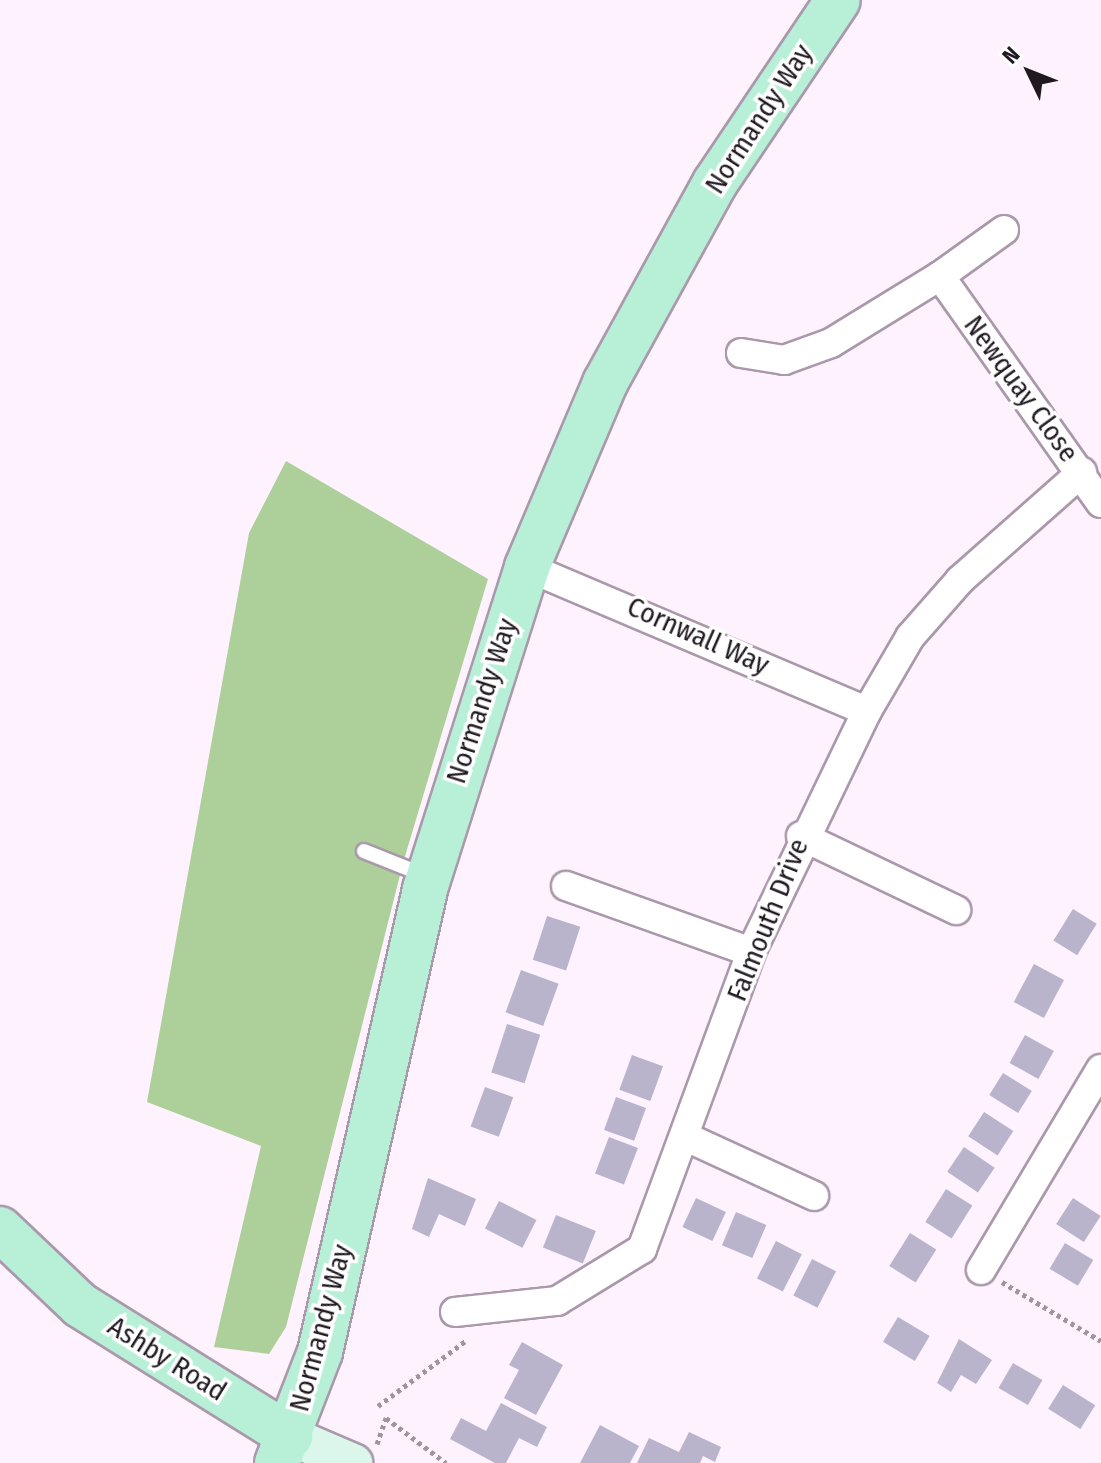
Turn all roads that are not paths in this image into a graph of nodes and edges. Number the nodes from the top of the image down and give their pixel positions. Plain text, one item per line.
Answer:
1 (838, 0) edge
2 (1004, 230) dead end
3 (940, 276) junction
4 (741, 353) dead end
5 (1082, 472) junction
6 (1101, 503) edge
7 (527, 567) junction
8 (867, 711) junction
9 (801, 836) junction
10 (364, 851) dead end
11 (428, 877) junction
12 (566, 886) dead end
13 (956, 910) dead end
14 (751, 952) junction
15 (1101, 1069) edge
16 (686, 1137) junction
17 (814, 1196) dead end
18 (0, 1229) edge
19 (981, 1270) road end
20 (455, 1312) dead end
21 (284, 1449) edge
22 (353, 1463) edge

1 - 7 main road, Normandy Way
2 - 3 street
3 - 4 street
3 - 5 street, Newquay Close
5 - 6 street, Newquay Close
5 - 8 street, Falmouth Drive
7 - 8 street, Cornwall Way
7 - 11 main road, Normandy Way
8 - 9 street, Falmouth Drive
9 - 13 street
9 - 14 street, Falmouth Drive
10 - 11 lane
11 - 21 main road, Normandy Way
12 - 14 street
14 - 16 street, Falmouth Drive
15 - 19 street
16 - 17 street
16 - 20 street, Falmouth Drive
18 - 21 main road, Ashby Road
21 - 22 main road, Ashby Road

